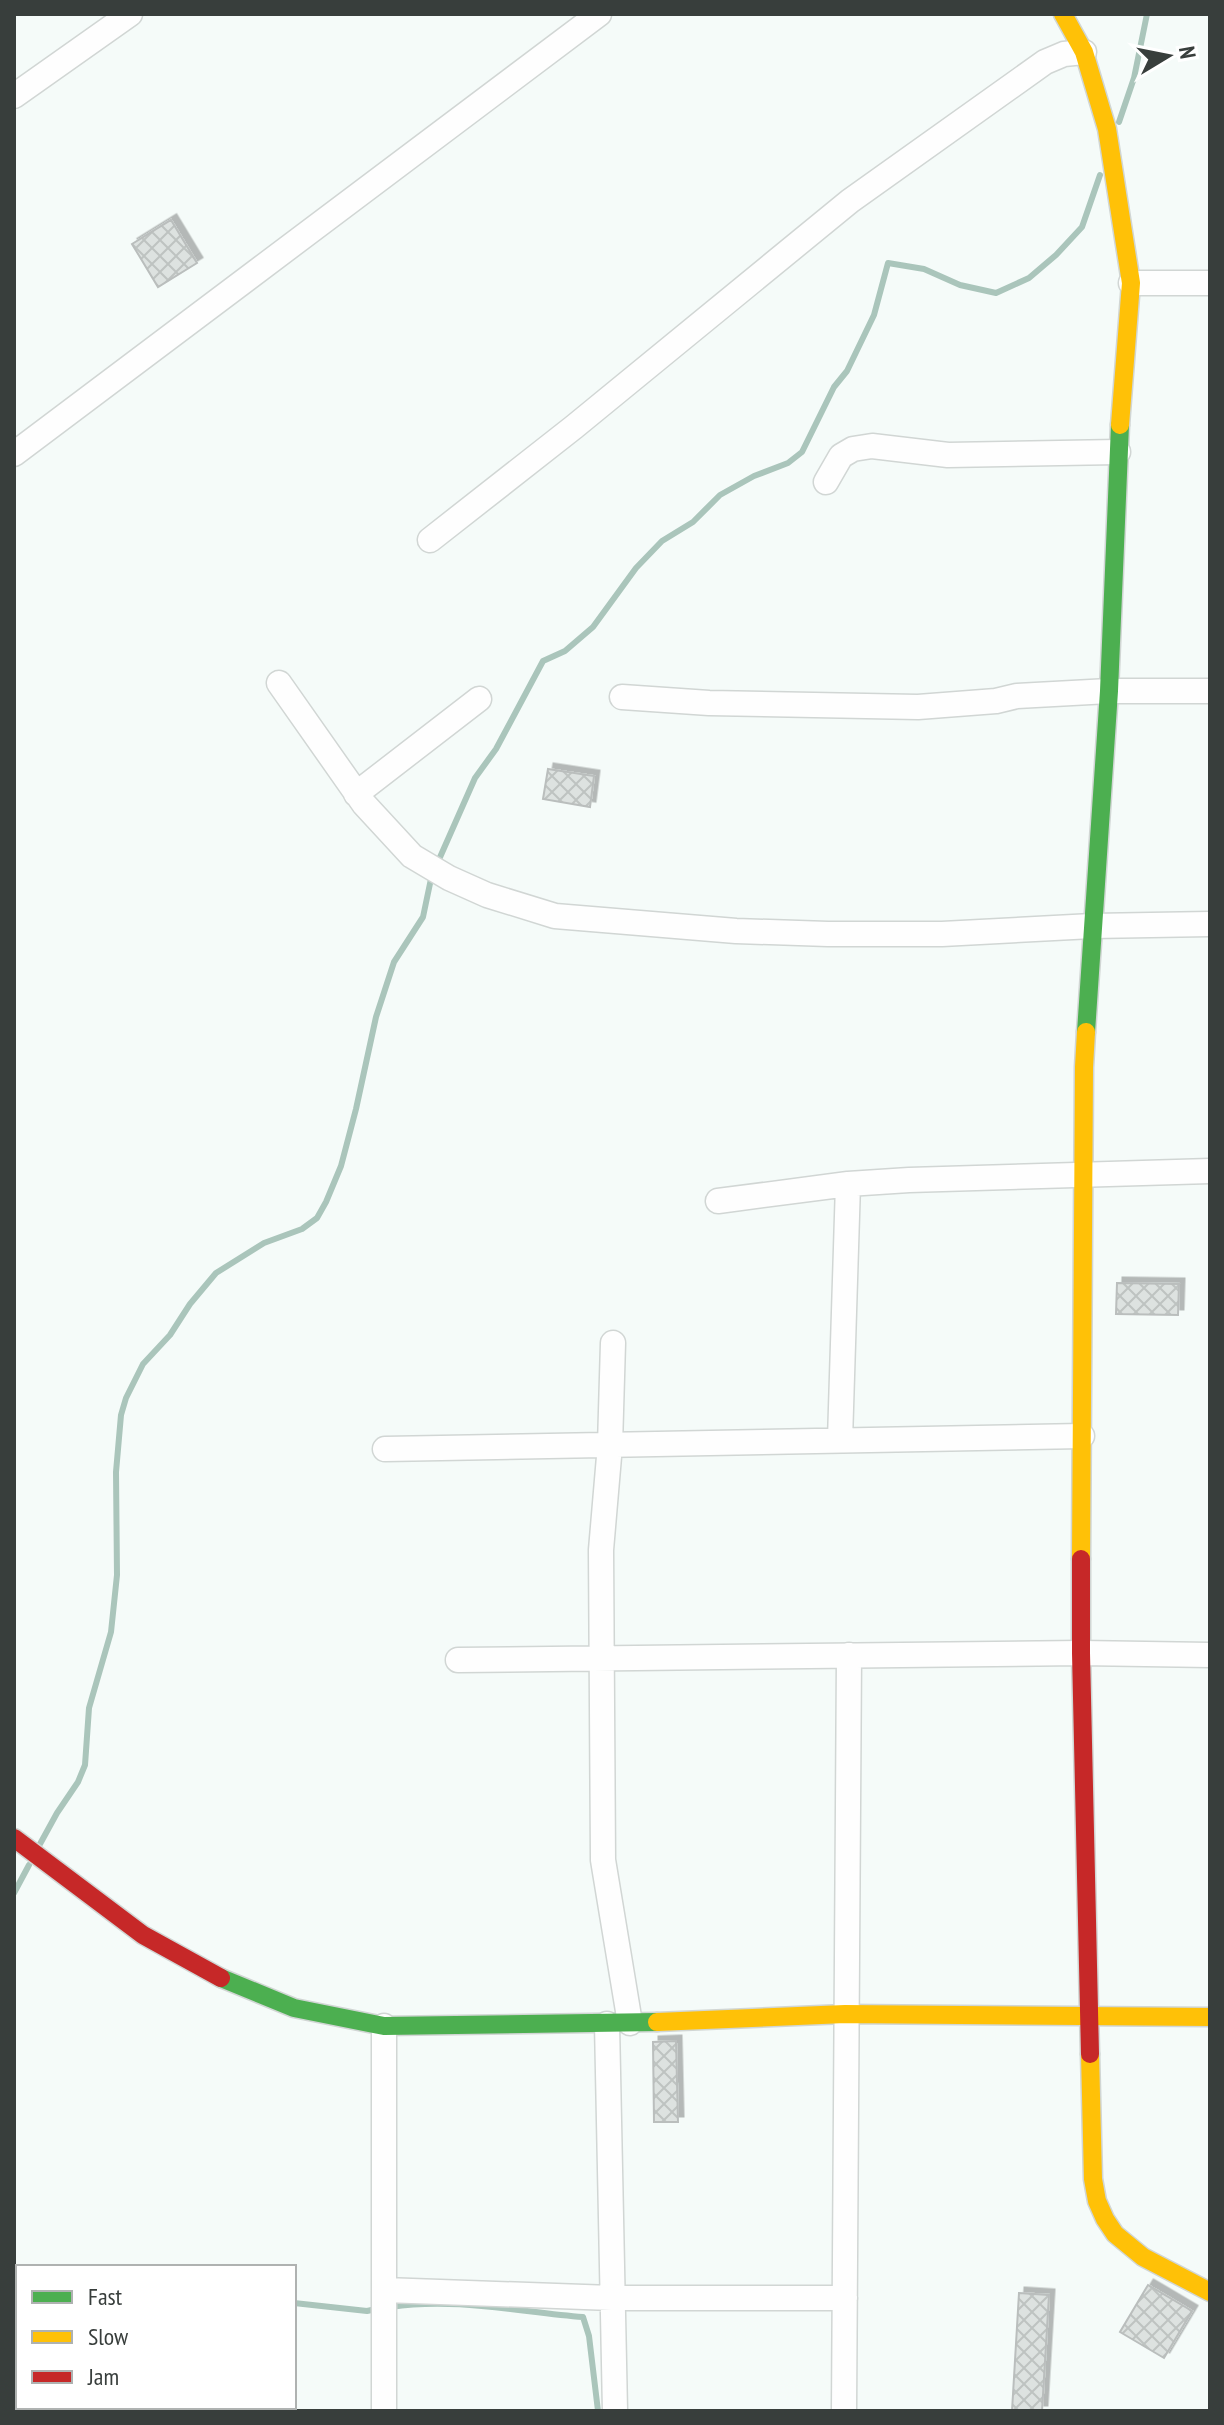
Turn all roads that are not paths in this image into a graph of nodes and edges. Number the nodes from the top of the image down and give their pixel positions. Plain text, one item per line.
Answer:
1 (130, 14) edge
2 (599, 14) edge
3 (1063, 14) edge
4 (1084, 52) junction
5 (14, 96) edge
6 (1131, 283) junction
7 (1210, 283) edge
8 (1118, 452) junction
9 (14, 454) edge
10 (826, 482) dead end
11 (430, 540) dead end
12 (279, 683) dead end
13 (1109, 691) junction
14 (1210, 691) edge
15 (622, 697) dead end
16 (479, 699) dead end
17 (356, 794) junction
18 (1210, 924) edge
19 (1092, 926) junction
20 (1210, 1171) edge
21 (1085, 1174) junction
22 (848, 1184) junction
23 (718, 1201) dead end
24 (613, 1343) dead end
25 (1082, 1436) junction
26 (840, 1440) junction
27 (610, 1445) junction
28 (385, 1449) dead end
29 (1081, 1653) junction
30 (849, 1655) junction
31 (1210, 1655) edge
32 (603, 1658) junction
33 (458, 1660) dead end
34 (17, 1840) edge
35 (845, 2014) junction
36 (1089, 2017) junction
37 (1210, 2017) edge
38 (618, 2023) junction
39 (384, 2026) junction
40 (384, 2290) junction
41 (1210, 2292) edge
42 (612, 2298) junction
43 (845, 2298) junction
44 (384, 2411) edge
45 (615, 2411) edge
46 (844, 2411) edge

1 - 5 street
2 - 9 street
3 - 4 street
4 - 6 street
4 - 11 street
6 - 7 street
6 - 8 street
8 - 10 street
8 - 13 street
12 - 17 street
13 - 14 street
13 - 15 street
13 - 19 street
16 - 17 street
17 - 19 street
18 - 19 street
19 - 21 street
20 - 21 street
21 - 22 street
21 - 25 street
22 - 23 street
22 - 26 street
24 - 27 street
25 - 26 street
25 - 29 street
26 - 27 street
27 - 28 street
27 - 32 street
29 - 30 street
29 - 31 street
29 - 36 street
30 - 32 street
30 - 35 street
32 - 33 street
32 - 38 street
34 - 39 street
35 - 36 street
35 - 38 street
35 - 43 street
36 - 37 street
36 - 41 street
38 - 39 street
38 - 42 street
39 - 40 street
40 - 42 street
40 - 44 street
42 - 43 street
42 - 45 street
43 - 46 street

